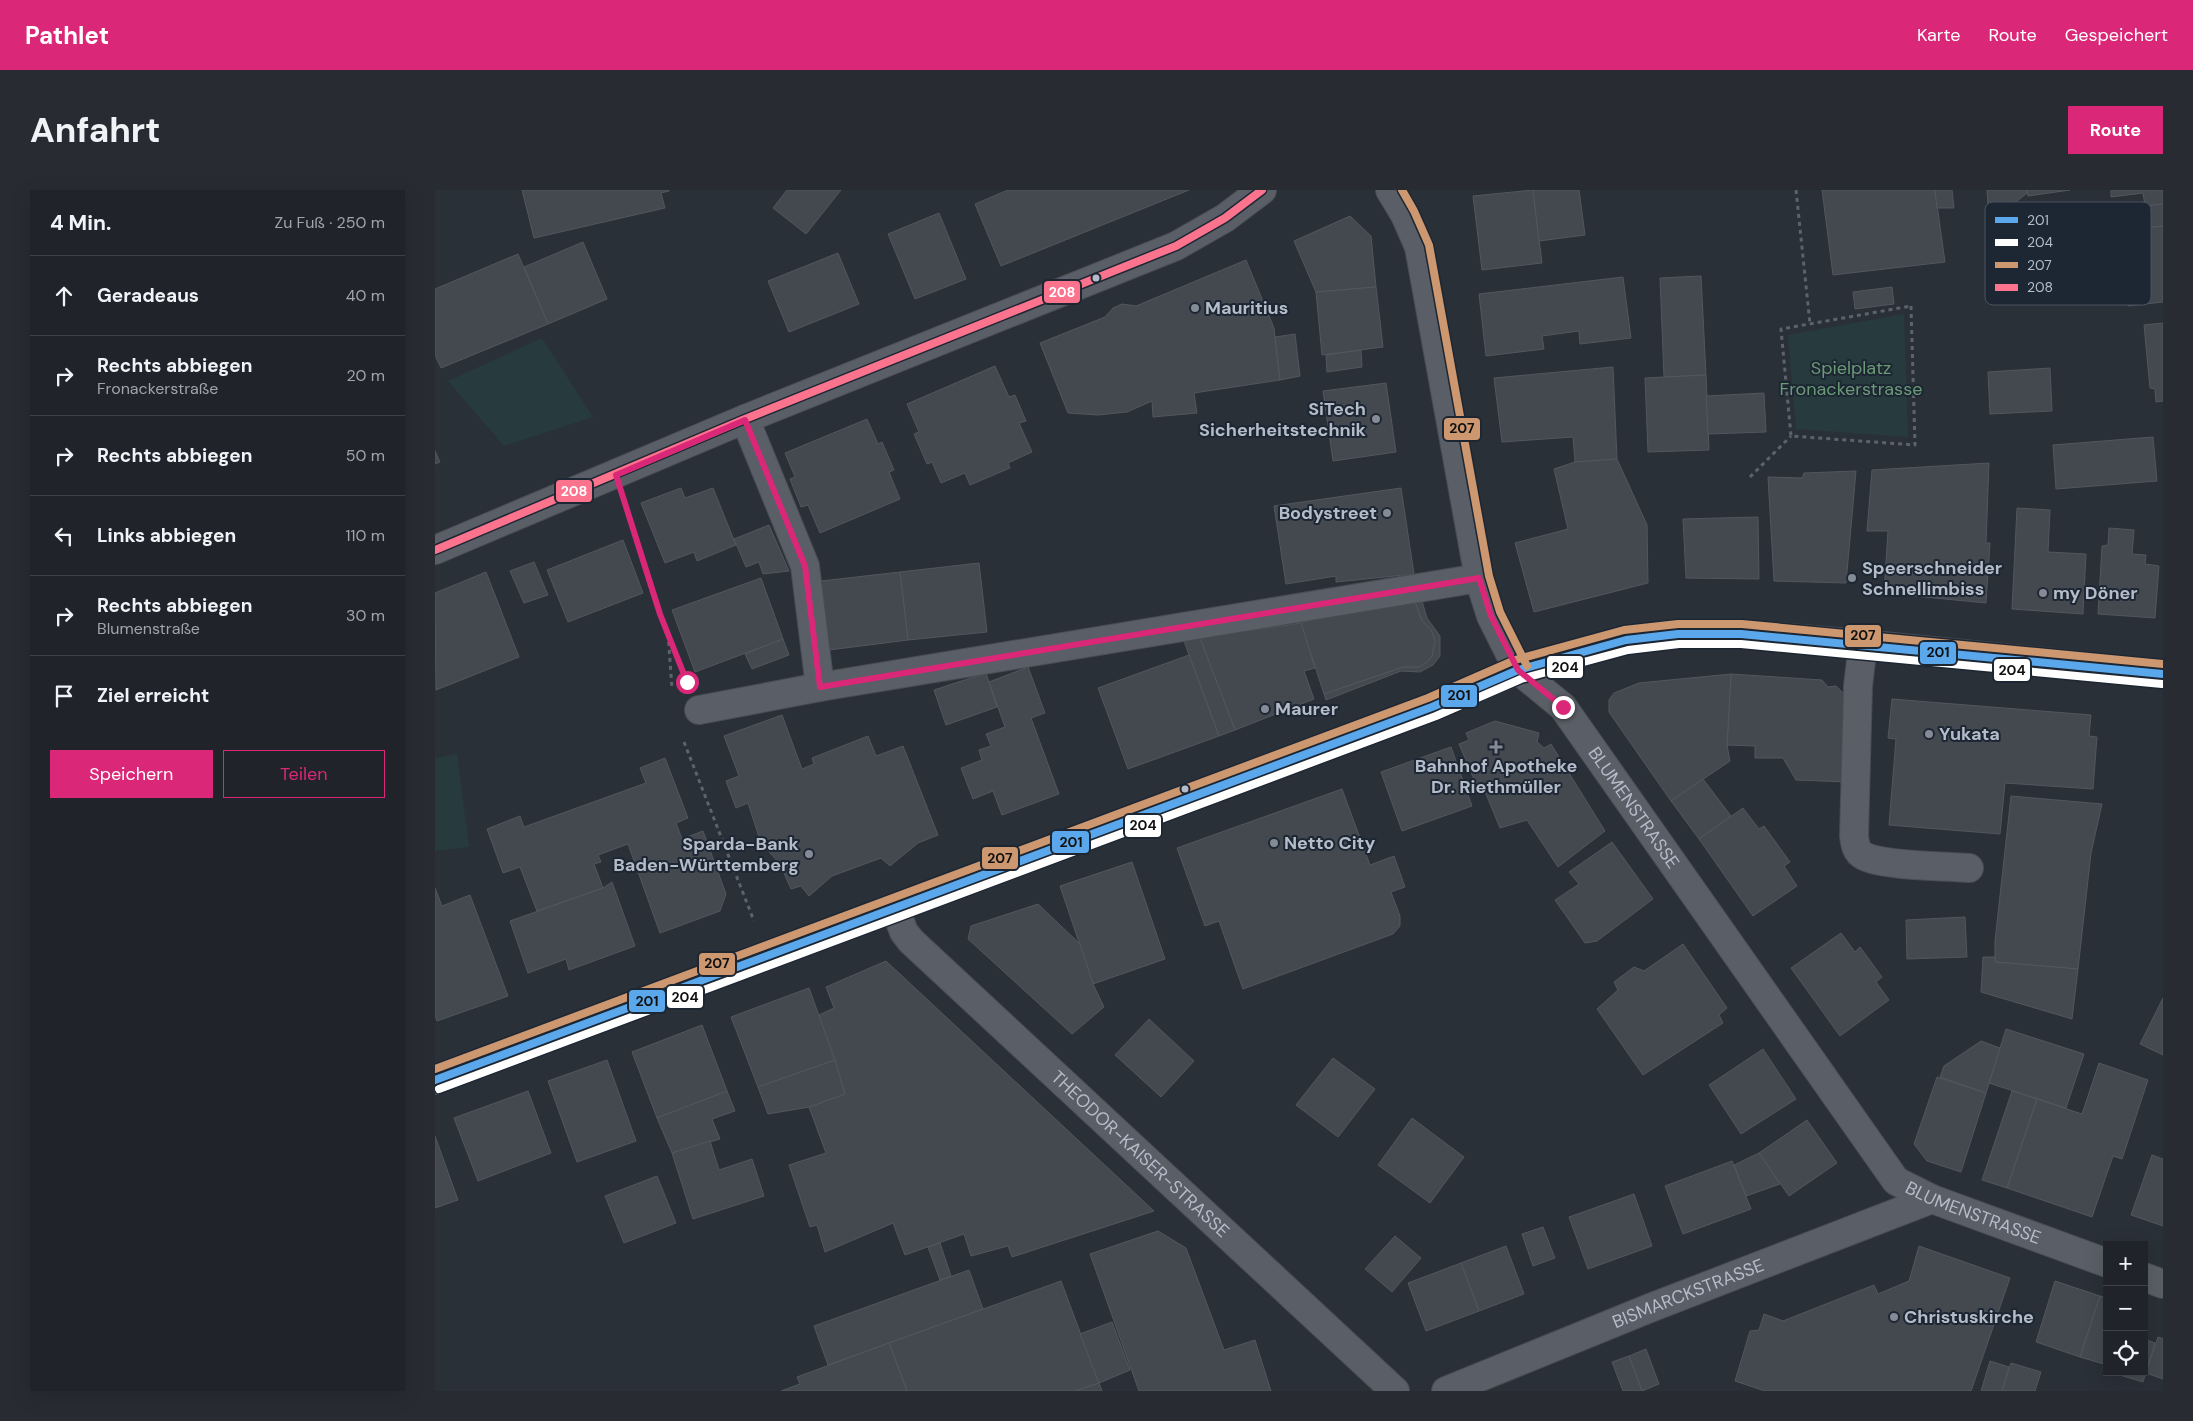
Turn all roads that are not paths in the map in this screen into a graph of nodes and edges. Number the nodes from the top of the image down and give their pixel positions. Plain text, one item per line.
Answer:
1 (1262, 190) edge
2 (1390, 190) edge
3 (745, 420) junction
4 (435, 550) edge
5 (1479, 578) junction
6 (1863, 644) junction
7 (1518, 670) junction
8 (2163, 674) edge
9 (820, 687) junction
10 (699, 710) dead end
11 (1969, 868) dead end
12 (895, 909) junction
13 (435, 1080) edge
14 (1932, 1198) junction
15 (2103, 1262) edge
16 (2148, 1278) edge
17 (2163, 1284) edge
18 (1395, 1391) edge
19 (1446, 1391) edge

1 - 3 street
2 - 5 street, BLUMENSTRASSE
3 - 4 street
3 - 9 street
5 - 7 street, BLUMENSTRASSE
5 - 9 street
6 - 7 street
6 - 8 street
6 - 11 street
7 - 12 street
7 - 14 street, BLUMENSTRASSE
9 - 10 street
12 - 13 street
12 - 18 street, THEODOR-KAISER-STRASSE
14 - 15 street, BLUMENSTRASSE
14 - 19 street, BISMARCKSTRASSE
16 - 17 street

